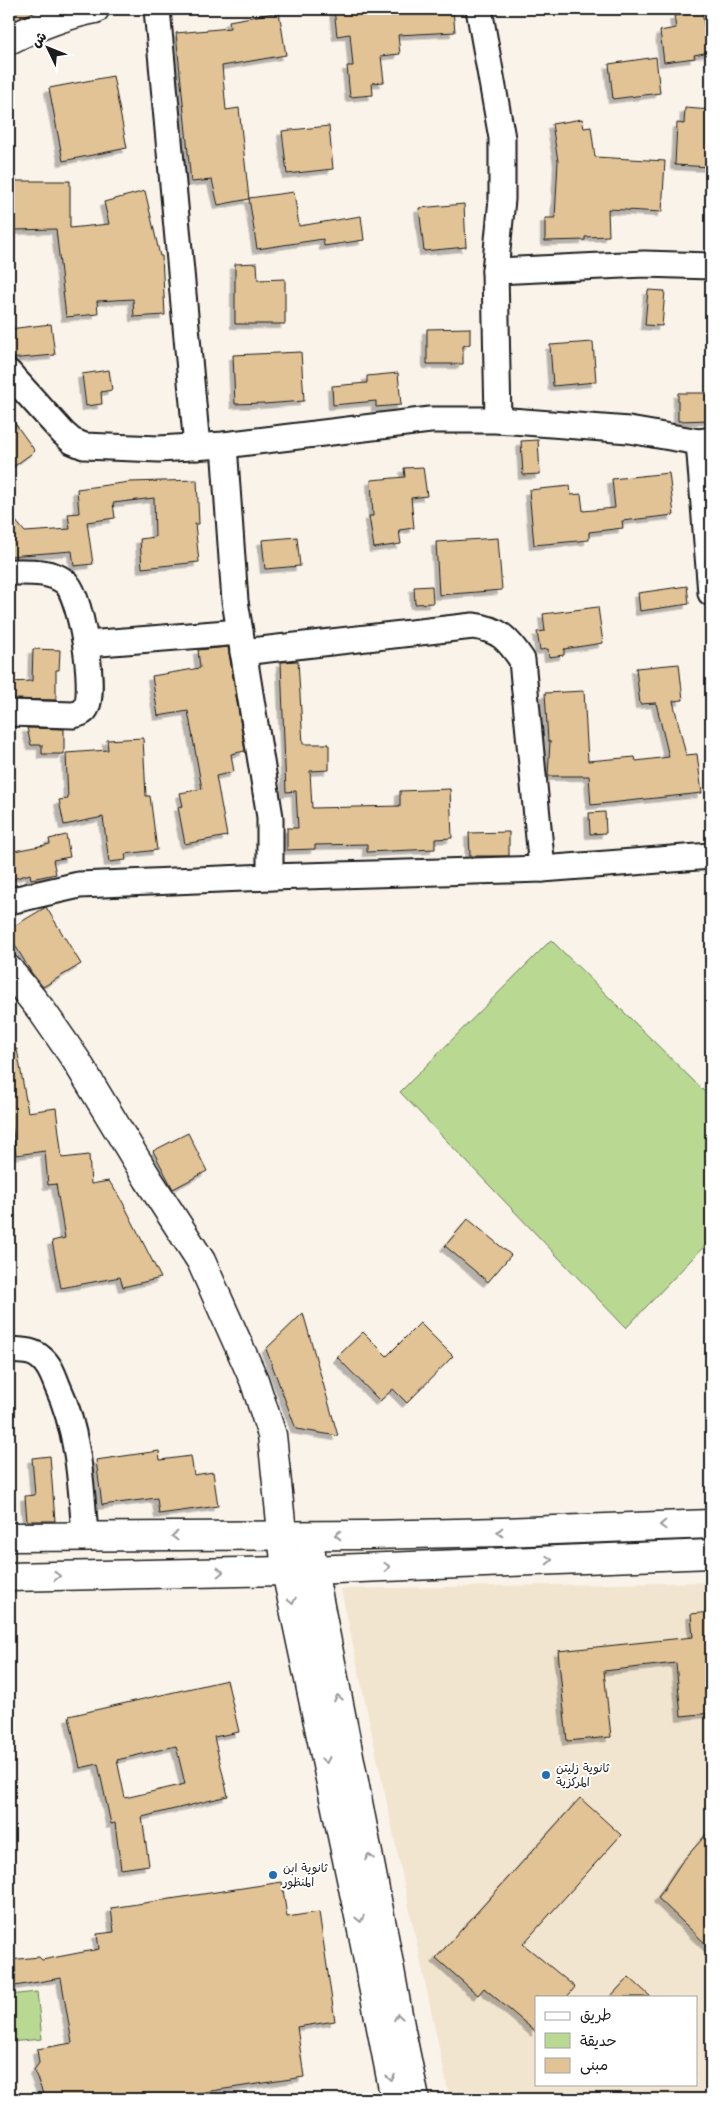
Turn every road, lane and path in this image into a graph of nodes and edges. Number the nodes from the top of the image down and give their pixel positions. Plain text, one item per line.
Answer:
1 (95, 9) edge
2 (157, 9) edge
3 (479, 9) edge
4 (9, 40) edge
5 (711, 266) edge
6 (495, 271) junction
7 (9, 373) edge
8 (498, 420) junction
9 (705, 441) edge
10 (224, 445) junction
11 (197, 446) junction
12 (9, 572) edge
13 (711, 592) edge
14 (241, 642) junction
15 (87, 644) junction
16 (9, 713) edge
17 (711, 856) edge
18 (542, 869) junction
19 (270, 877) junction
20 (9, 901) edge
21 (9, 970) edge
22 (9, 1350) edge
23 (711, 1524) edge
24 (310, 1535) junction
25 (85, 1536) junction
26 (283, 1536) junction
27 (9, 1537) edge
28 (711, 1554) edge
29 (313, 1570) junction
30 (286, 1571) junction
31 (9, 1577) edge
32 (395, 2099) edge
33 (415, 2099) edge

1 - 4 main road
2 - 11 street
3 - 6 street
5 - 6 street
6 - 8 street
7 - 11 street
8 - 9 street
8 - 10 street
9 - 13 street
10 - 11 street
10 - 14 street
12 - 15 street
14 - 15 street
14 - 18 street
14 - 19 street
15 - 16 street
17 - 18 street
18 - 19 street
19 - 20 street
21 - 26 main road
22 - 25 street
23 -> 24 main road
24 - 26 main road
24 - 29 main road
26 -> 25 main road
25 - 27 main road
26 - 30 main road
29 -> 28 main road
29 - 30 main road
33 -> 29 main road
31 -> 30 main road
30 -> 32 main road

